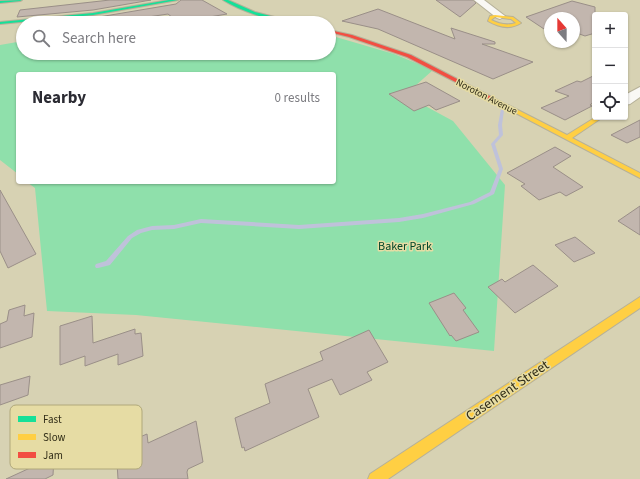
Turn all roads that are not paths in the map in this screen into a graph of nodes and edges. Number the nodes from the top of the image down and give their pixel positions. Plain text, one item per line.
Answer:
1 (20, 0) edge
2 (176, 0) edge
3 (225, 0) edge
4 (478, 0) edge
5 (0, 2) edge
6 (72, 16) edge
7 (267, 16) edge
8 (500, 16) dead end
9 (16, 21) edge
10 (0, 23) edge
11 (336, 33) edge
12 (640, 91) edge
13 (628, 99) edge
14 (595, 120) edge
15 (568, 138) junction
16 (640, 176) edge
17 (640, 302) edge
18 (375, 479) edge

1 - 5 main road
2 - 6 main road
3 - 7 main road
4 - 8 street
9 - 10 main road
11 - 15 main road, Noroton Avenue
12 - 13 street
14 - 15 main road
15 - 16 main road, Noroton Avenue
17 - 18 main road, Casement Street

